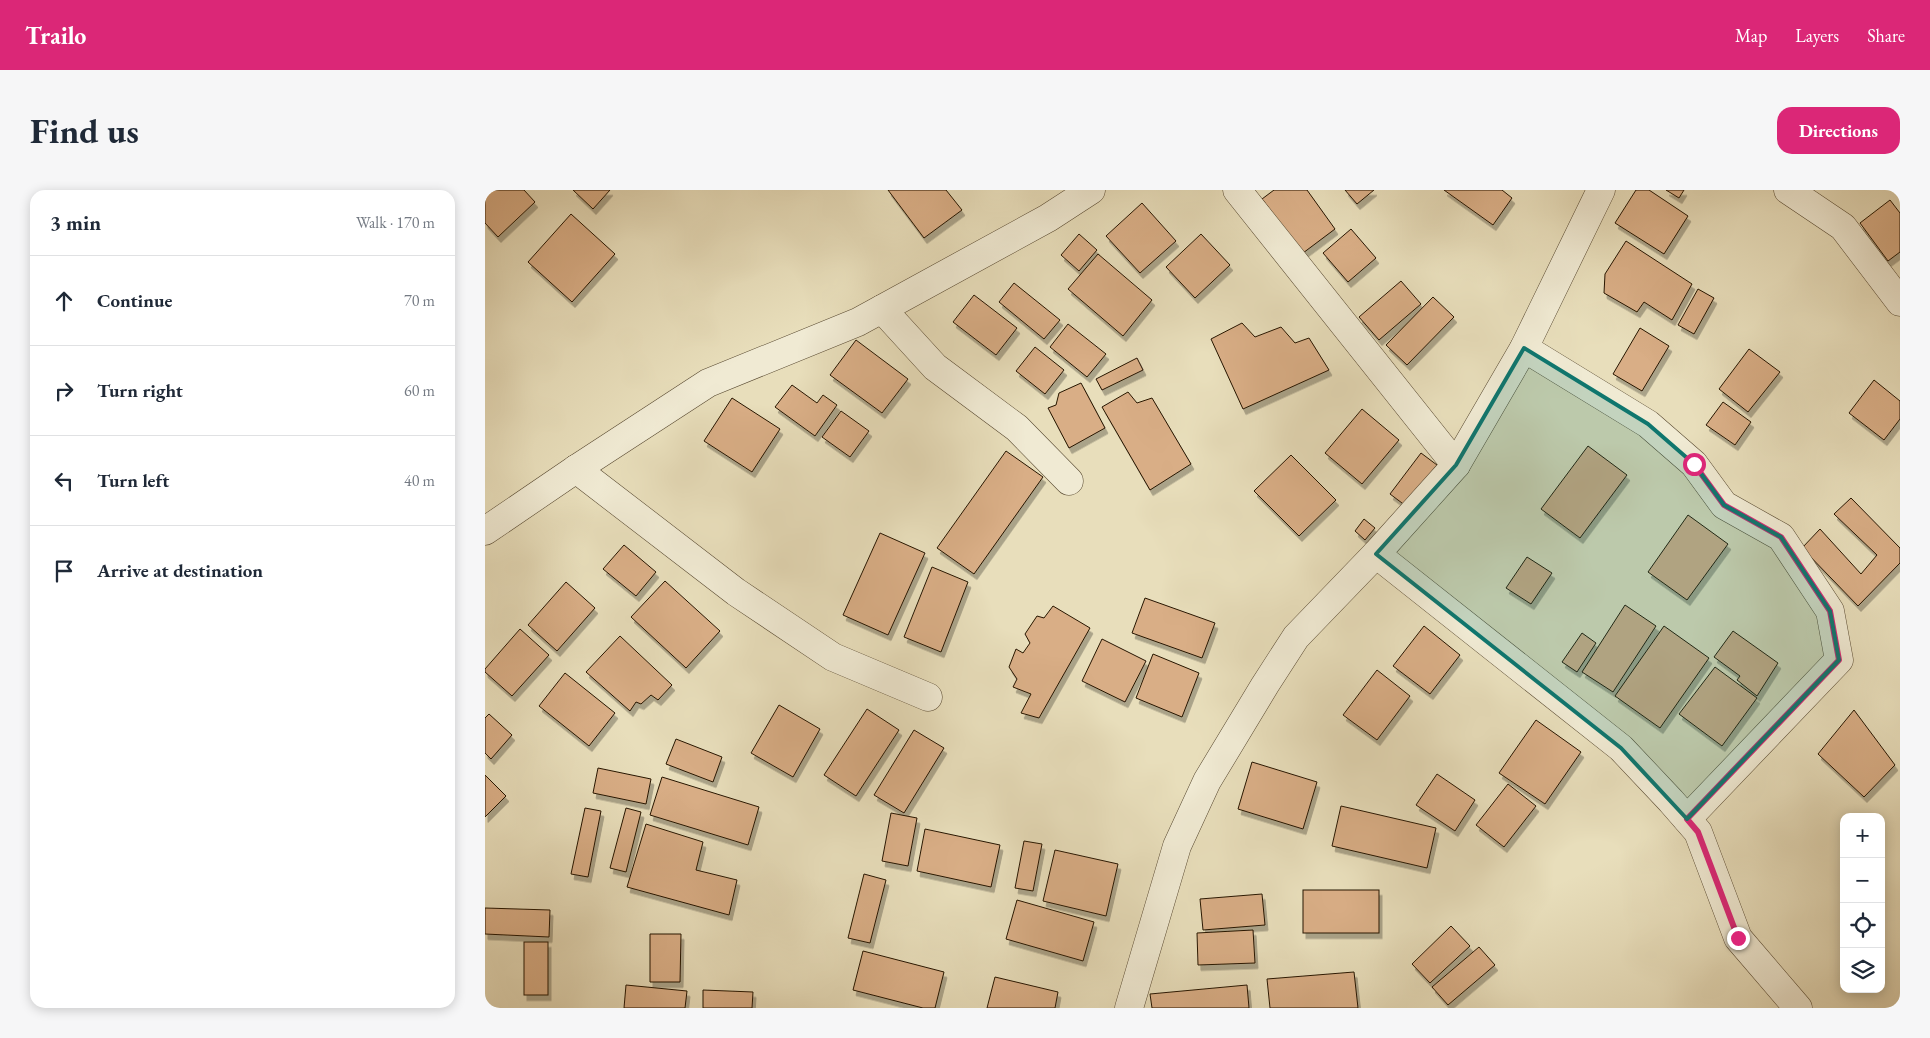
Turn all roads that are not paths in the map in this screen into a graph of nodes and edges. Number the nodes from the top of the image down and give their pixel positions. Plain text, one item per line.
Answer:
1 (1091, 190) edge
2 (1237, 190) edge
3 (1601, 190) edge
4 (1788, 190) edge
5 (1900, 302) edge
6 (882, 309) junction
7 (1524, 348) junction
8 (1456, 465) junction
9 (576, 469) junction
10 (1069, 481) dead end
11 (485, 531) edge
12 (1376, 554) junction
13 (928, 697) dead end
14 (1687, 819) junction
15 (1129, 1008) edge
16 (1798, 1008) edge

1 - 6 street
2 - 8 street
3 - 7 street
4 - 5 street
6 - 9 street
6 - 10 street
7 - 8 street
7 - 14 street
8 - 12 street
9 - 11 street
9 - 13 street
12 - 14 street
12 - 15 street
14 - 16 street

